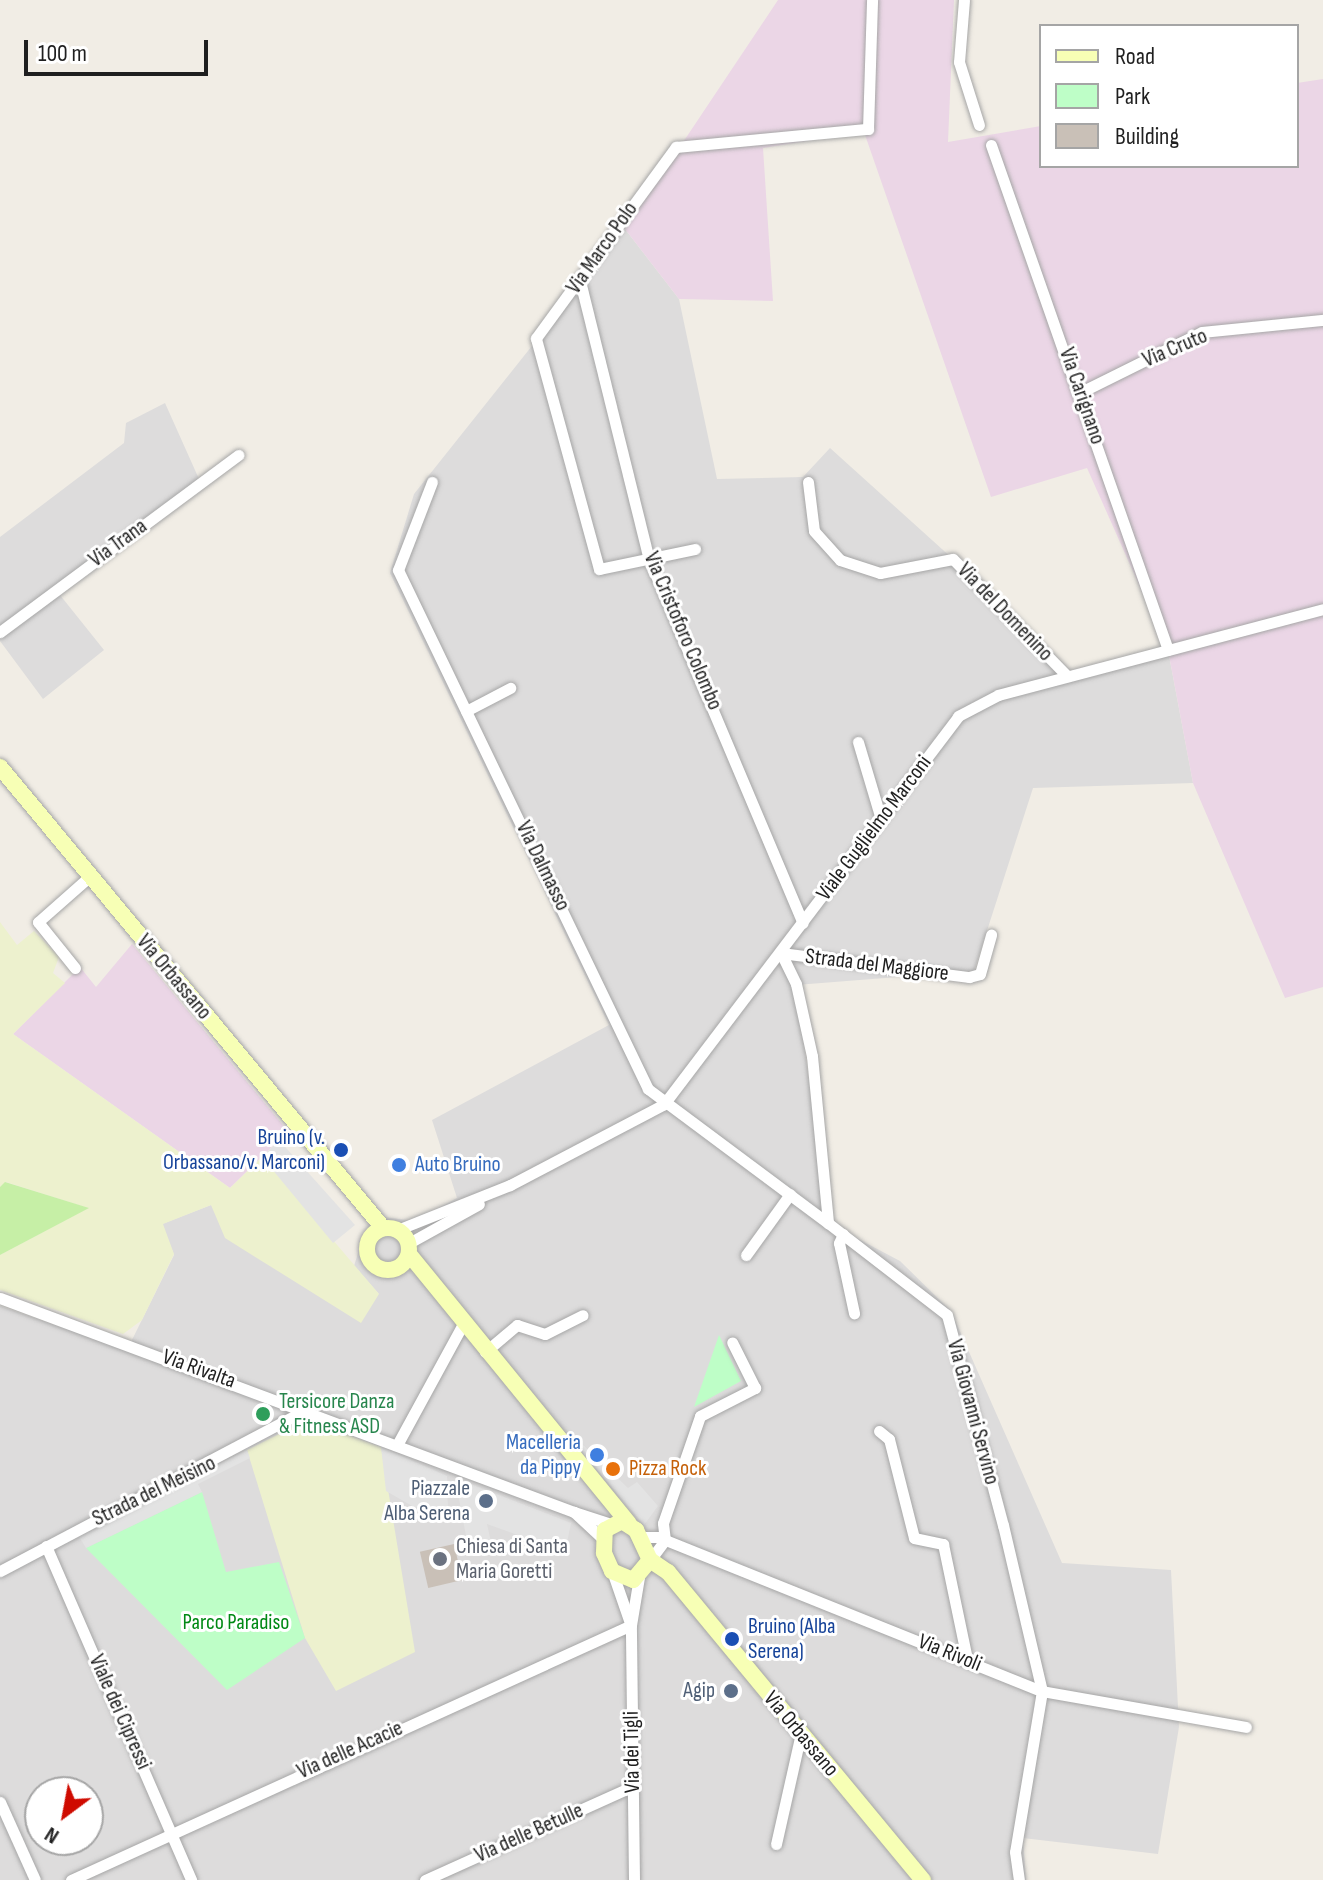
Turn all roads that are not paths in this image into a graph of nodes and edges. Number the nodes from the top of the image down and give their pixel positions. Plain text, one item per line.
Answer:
1 (872, 0) edge
2 (964, 0) edge
3 (979, 125) dead end
4 (991, 145) dead end
5 (580, 281) junction
6 (1323, 320) edge
7 (1081, 392) junction
8 (238, 455) dead end
9 (432, 482) dead end
10 (808, 482) dead end
11 (695, 549) dead end
12 (649, 559) junction
13 (1321, 612) edge
14 (0, 632) edge
15 (1168, 650) junction
16 (1067, 676) junction
17 (510, 688) dead end
18 (466, 711) junction
19 (858, 742) dead end
20 (0, 767) edge
21 (881, 819) junction
22 (90, 876) junction
23 (803, 923) junction
24 (991, 935) dead end
25 (781, 953) junction
26 (75, 968) dead end
27 (664, 1104) junction
28 (510, 1185) junction
29 (790, 1194) junction
30 (828, 1223) junction
31 (384, 1231) junction
32 (843, 1234) junction
33 (409, 1248) junction
34 (746, 1255) dead end
35 (395, 1269) junction
36 (0, 1298) edge
37 (854, 1313) dead end
38 (583, 1315) dead end
39 (462, 1326) junction
40 (732, 1342) dead end
41 (485, 1352) junction
42 (306, 1410) junction
43 (879, 1431) dead end
44 (397, 1445) junction
45 (582, 1470) junction
46 (574, 1512) junction
47 (629, 1524) junction
48 (606, 1531) junction
49 (641, 1537) junction
50 (665, 1540) junction
51 (46, 1546) junction
52 (644, 1570) junction
53 (0, 1571) edge
54 (612, 1571) junction
55 (631, 1625) junction
56 (967, 1659) junction
57 (1042, 1691) junction
58 (1246, 1727) dead end
59 (801, 1733) junction
60 (633, 1786) junction
61 (0, 1802) edge
62 (173, 1830) junction
63 (776, 1844) dead end
64 (35, 1880) edge
65 (71, 1880) edge
66 (191, 1880) edge
67 (425, 1880) edge
68 (634, 1880) edge
69 (923, 1880) edge
70 (1019, 1880) edge

1 - 5 street, Via Marco Polo
2 - 3 street
4 - 7 street, Via Carignano
5 - 12 street, Via Cristoforo Colombo
5 - 12 street, Via Marco Polo
6 - 7 street, Via Cruto
7 - 15 street, Via Carignano
8 - 14 street, Via Trana
9 - 18 street, Via Dalmasso
10 - 16 street, Via del Domenino
11 - 12 street, Via Marco Polo
12 - 23 street, Via Cristoforo Colombo
13 - 15 street, Viale Guglielmo Marconi
15 - 16 street, Viale Guglielmo Marconi
16 - 21 street, Viale Guglielmo Marconi
17 - 18 street
18 - 27 street, Via Dalmasso
19 - 21 street
20 - 22 main road, Via Orbassano
21 - 23 street, Viale Guglielmo Marconi
22 - 26 street
22 - 31 main road, Via Orbassano
23 - 25 street, Viale Guglielmo Marconi
24 - 25 street, Strada del Maggiore
25 - 27 street, Viale Guglielmo Marconi
25 - 30 street
27 - 28 street, Viale Guglielmo Marconi
27 - 29 street, Via Dalmasso
28 - 31 street, Viale Guglielmo Marconi
28 - 33 street, Viale Guglielmo Marconi
29 - 30 street, Via Dalmasso
29 - 34 street
30 - 32 street, Via Giovanni Servino
31 - 33 main road, Via Orbassano
31 - 35 main road, Via Orbassano
32 - 37 street
32 - 57 street, Via Giovanni Servino
33 - 35 main road
33 - 39 main road, Via Orbassano
35 - 39 main road, Via Orbassano
36 - 42 street, Via Rivalta
38 - 41 street
39 - 41 main road, Via Orbassano
39 - 44 street
40 - 50 street
41 - 45 main road, Via Orbassano
42 - 44 street, Via Rivalta
42 - 51 street, Strada del Meisino
43 - 56 street
44 - 46 street, Via Rivalta
45 - 47 main road, Via Orbassano
45 - 48 main road, Via Orbassano
46 - 48 street, Via Rivalta
46 - 48 street, Via Rivalta
47 - 48 main road
47 - 49 main road, Via Orbassano
48 - 54 main road, Via Orbassano
49 - 50 street, Via Rivoli
49 - 52 main road, Via Orbassano
50 - 52 street
50 - 56 street, Via Rivoli
51 - 53 street, Strada del Meisino
51 - 62 street, Viale dei Cipressi
52 - 54 main road, Via Orbassano
52 - 55 street, Via dei Tigli
52 - 59 main road, Via Orbassano
54 - 55 street, Via dei Tigli
55 - 60 street, Via dei Tigli
55 - 62 street, Via delle Acacie
56 - 57 street, Via Rivoli
57 - 58 street, Via Rivoli
57 - 70 street, Via Giovanni Servino
59 - 63 street
59 - 69 main road, Via Orbassano
60 - 67 street, Via delle Betulle
60 - 68 street, Via dei Tigli
61 - 64 street
62 - 65 street, Via delle Acacie
62 - 66 street, Viale dei Cipressi

